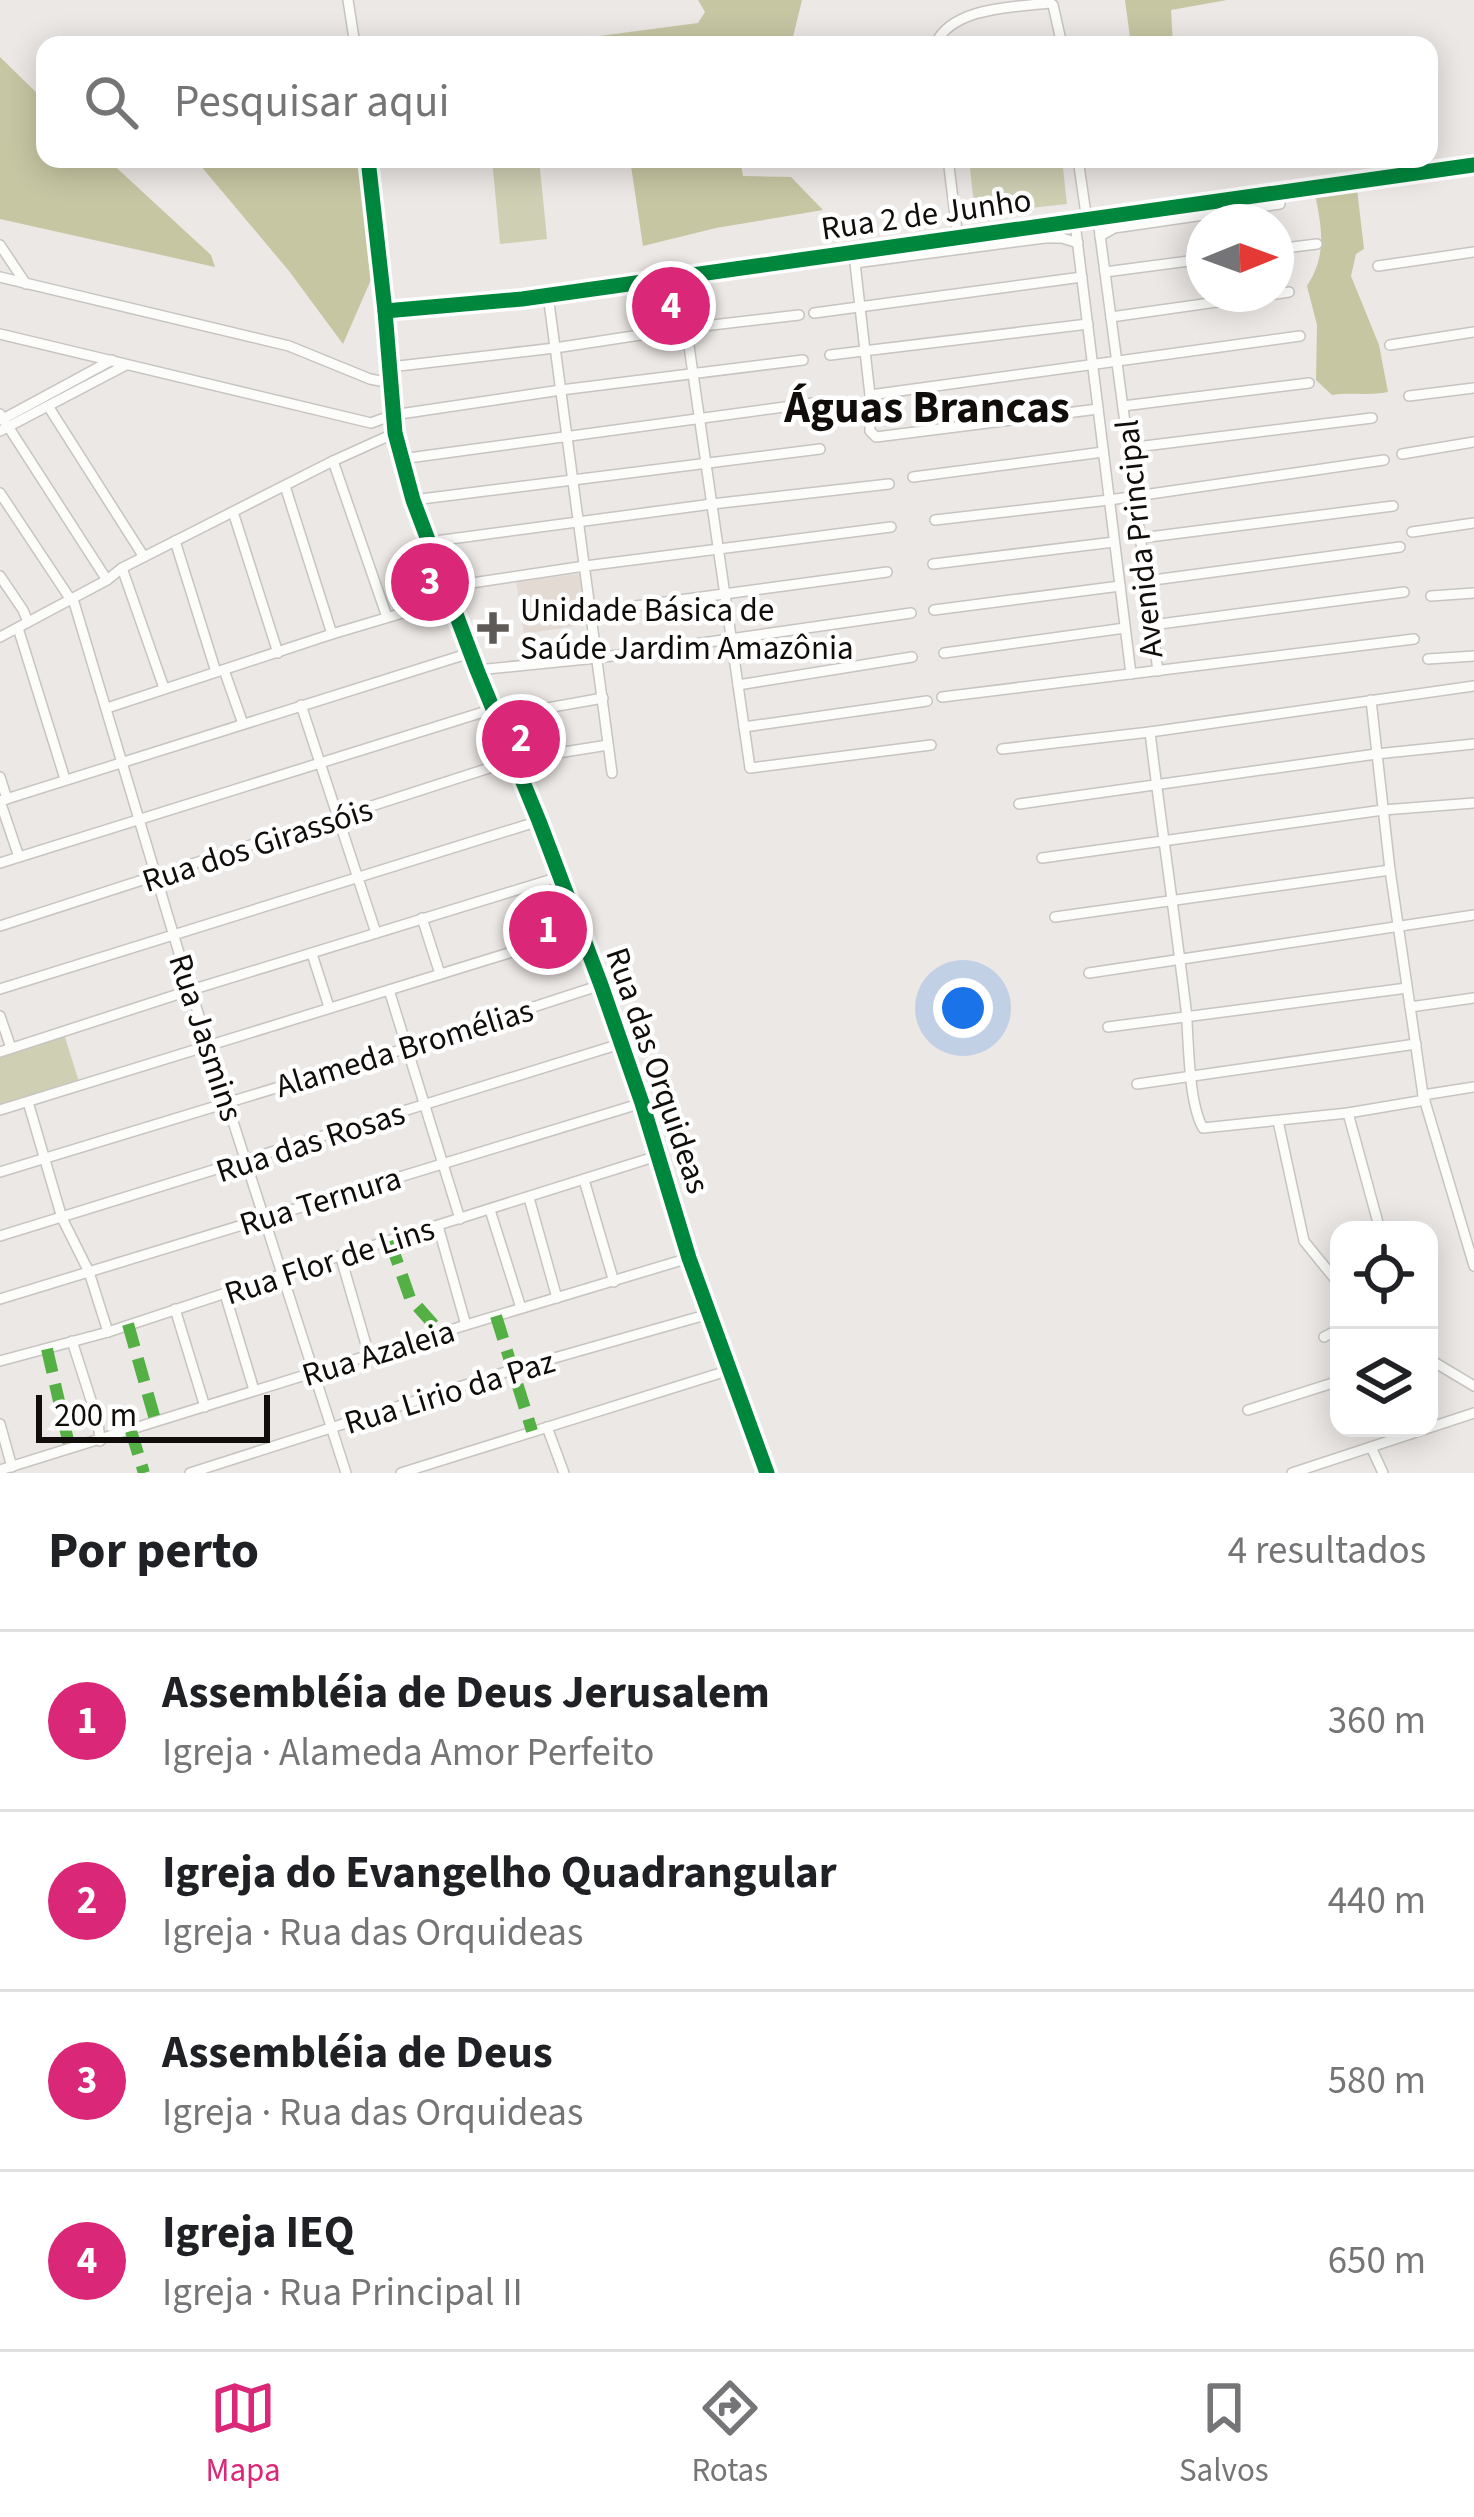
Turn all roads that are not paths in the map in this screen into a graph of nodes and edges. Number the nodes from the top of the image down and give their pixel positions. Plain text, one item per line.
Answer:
1 (348, 0) edge
2 (354, 36) edge
3 (940, 36) edge
4 (1060, 36) edge
5 (1474, 165) edge
6 (369, 168) edge
7 (949, 168) edge
8 (1079, 168) edge
9 (1186, 218) edge
10 (1087, 221) junction
11 (958, 239) junction
12 (1101, 240) junction
13 (1317, 244) dead end
14 (0, 245) edge
15 (1078, 245) junction
16 (1294, 247) edge
17 (1474, 252) edge
18 (1186, 261) edge
19 (1378, 266) dead end
20 (1105, 272) junction
21 (0, 277) edge
22 (1082, 277) junction
23 (679, 278) junction
24 (26, 284) junction
25 (548, 295) junction
26 (1186, 306) edge
27 (860, 307) junction
28 (385, 311) junction
29 (814, 313) dead end
30 (799, 315) dead end
31 (1111, 317) junction
32 (1088, 324) junction
33 (686, 328) junction
34 (1474, 332) edge
35 (0, 334) edge
36 (1300, 336) dead end
37 (1390, 345) dead end
38 (555, 348) junction
39 (866, 352) junction
40 (830, 356) dead end
41 (1117, 359) junction
42 (112, 360) junction
43 (803, 360) dead end
44 (1093, 363) junction
45 (126, 365) junction
46 (390, 367) junction
47 (693, 374) junction
48 (391, 383) junction
49 (1309, 383) dead end
50 (1474, 388) edge
51 (561, 390) junction
52 (870, 395) junction
53 (1409, 396) dead end
54 (814, 403) dead end
55 (48, 406) junction
56 (1123, 406) junction
57 (1098, 409) junction
58 (393, 415) junction
59 (1372, 418) dead end
60 (699, 420) junction
61 (2, 422) edge
62 (395, 434) junction
63 (567, 437) junction
64 (1474, 442) edge
65 (1129, 448) junction
66 (820, 449) dead end
67 (1103, 452) junction
68 (1402, 454) dead end
69 (401, 459) junction
70 (1384, 460) dead end
71 (333, 461) junction
72 (706, 463) junction
73 (913, 477) dead end
74 (573, 478) junction
75 (889, 484) dead end
76 (285, 486) junction
77 (0, 493) edge
78 (1135, 496) junction
79 (413, 500) junction
80 (1109, 500) junction
81 (712, 504) junction
82 (1393, 506) dead end
83 (233, 512) junction
84 (935, 520) dead end
85 (579, 521) junction
86 (1474, 524) edge
87 (891, 527) dead end
88 (1412, 532) dead end
89 (1141, 538) junction
90 (176, 542) junction
91 (428, 542) junction
92 (1114, 542) junction
93 (1400, 547) dead end
94 (718, 551) junction
95 (144, 557) junction
96 (933, 564) dead end
97 (585, 566) junction
98 (122, 568) junction
99 (887, 572) dead end
100 (0, 576) edge
101 (107, 580) junction
102 (1146, 581) junction
103 (1120, 586) junction
104 (1404, 592) dead end
105 (1474, 592) edge
106 (447, 593) junction
107 (724, 593) junction
108 (1431, 596) dead end
109 (72, 599) junction
110 (934, 610) dead end
111 (591, 612) junction
112 (911, 614) dead end
113 (387, 617) junction
114 (23, 625) junction
115 (1152, 625) junction
116 (1125, 628) junction
117 (332, 634) junction
118 (0, 637) edge
119 (731, 639) junction
120 (1414, 639) dead end
121 (278, 653) junction
122 (470, 653) junction
123 (944, 653) dead end
124 (1474, 656) edge
125 (912, 657) dead end
126 (597, 658) junction
127 (1428, 659) dead end
128 (477, 670) junction
129 (220, 671) junction
130 (1158, 671) junction
131 (1131, 674) junction
132 (738, 686) junction
133 (1474, 686) edge
134 (164, 688) junction
135 (942, 697) dead end
136 (603, 698) junction
137 (927, 700) dead end
138 (1371, 700) junction
139 (301, 706) junction
140 (107, 708) junction
141 (495, 713) junction
142 (243, 724) junction
143 (744, 728) junction
144 (1150, 732) junction
145 (1474, 743) edge
146 (608, 745) junction
147 (931, 745) dead end
148 (1002, 749) dead end
149 (1376, 754) junction
150 (514, 760) junction
151 (124, 762) junction
152 (320, 763) junction
153 (612, 773) dead end
154 (0, 777) edge
155 (65, 779) junction
156 (1156, 785) junction
157 (2, 800) edge
158 (1474, 803) edge
159 (1019, 804) dead end
160 (1384, 810) junction
161 (338, 819) junction
162 (142, 821) junction
163 (538, 821) junction
164 (1164, 842) junction
165 (19, 857) junction
166 (1042, 858) dead end
167 (0, 863) edge
168 (1390, 870) junction
169 (157, 876) junction
170 (358, 877) junction
171 (559, 877) junction
172 (1172, 902) junction
173 (1474, 915) edge
174 (1055, 917) dead end
175 (422, 918) junction
176 (0, 926) edge
177 (1398, 928) junction
178 (580, 932) junction
179 (376, 933) junction
180 (173, 934) junction
181 (312, 954) junction
182 (1180, 960) junction
183 (1089, 973) dead end
184 (440, 974) junction
185 (601, 985) junction
186 (1407, 988) junction
187 (0, 989) edge
188 (191, 989) junction
189 (389, 990) junction
190 (1474, 998) edge
191 (329, 1007) junction
192 (1410, 1007) junction
193 (0, 1016) edge
194 (1186, 1017) junction
195 (1108, 1027) dead end
196 (620, 1044) junction
197 (1415, 1044) junction
198 (208, 1046) junction
199 (407, 1048) junction
200 (6, 1050) edge
201 (1192, 1076) junction
202 (1137, 1084) dead end
203 (1474, 1087) edge
204 (1424, 1098) junction
205 (28, 1102) junction
206 (227, 1102) junction
207 (642, 1103) junction
208 (424, 1105) junction
209 (0, 1110) edge
210 (1348, 1113) junction
211 (1278, 1121) junction
212 (657, 1156) junction
213 (45, 1158) junction
214 (247, 1162) junction
215 (442, 1162) junction
216 (0, 1172) edge
217 (584, 1180) junction
218 (530, 1198) junction
219 (490, 1210) junction
220 (266, 1217) junction
221 (62, 1218) junction
222 (460, 1219) junction
223 (1378, 1221) edge
224 (437, 1226) junction
225 (0, 1236) edge
226 (341, 1258) junction
227 (689, 1258) junction
228 (1474, 1266) edge
229 (88, 1272) junction
230 (1330, 1273) edge
231 (283, 1274) junction
232 (614, 1282) junction
233 (225, 1294) junction
234 (557, 1298) junction
235 (0, 1299) edge
236 (521, 1308) junction
237 (175, 1309) junction
238 (709, 1314) junction
239 (466, 1324) junction
240 (108, 1332) junction
241 (1330, 1334) edge
242 (1324, 1337) dead end
243 (72, 1341) junction
244 (369, 1355) junction
245 (0, 1361) edge
246 (1438, 1364) edge
247 (730, 1370) junction
248 (314, 1372) junction
249 (1330, 1384) edge
250 (1474, 1386) edge
251 (254, 1390) junction
252 (205, 1407) junction
253 (1248, 1410) dead end
254 (1474, 1414) edge
255 (0, 1424) edge
256 (332, 1427) junction
257 (547, 1427) junction
258 (100, 1441) junction
259 (1371, 1447) junction
260 (12, 1467) junction
261 (0, 1470) edge
262 (190, 1473) edge
263 (346, 1473) edge
264 (401, 1473) edge
265 (564, 1473) edge
266 (767, 1473) edge
267 (1292, 1473) edge
268 (1383, 1473) edge

1 - 2 street
3 - 4 street
5 - 10 street, Rua 2 de Junho
6 - 28 street, Rua das Orquideas
7 - 11 street
8 - 10 street
9 - 12 street
10 - 11 street, Rua 2 de Junho
10 - 12 street, Avenida Principal
10 - 15 street, Avenida Principal
11 - 23 street, Rua 2 de Junho
12 - 15 street
12 - 20 street, Avenida Principal
13 - 16 street
14 - 24 street
15 - 22 street, Avenida Principal
15 - 27 street
17 - 19 street
18 - 20 street
20 - 31 street, Avenida Principal
21 - 24 street
22 - 27 street
22 - 32 street, Avenida Principal
23 - 25 street, Rua 2 de Junho
23 - 33 street
24 - 48 street
25 - 28 street, Rua 2 de Junho
25 - 38 street
26 - 31 street
27 - 29 street
27 - 39 street
28 - 46 street, Rua das Orquideas
30 - 33 street
31 - 41 street, Avenida Principal
32 - 39 street
32 - 44 street, Avenida Principal
33 - 38 street
33 - 47 street
34 - 37 street
35 - 42 street
36 - 41 street
38 - 46 street
38 - 51 street
39 - 40 street
39 - 52 street
41 - 44 street
41 - 56 street, Avenida Principal
42 - 45 street
42 - 61 street
43 - 47 street
44 - 52 street
44 - 57 street, Avenida Principal
45 - 55 street
45 - 58 street
46 - 48 street, Rua das Orquideas
47 - 51 street
47 - 60 street
48 - 58 street, Rua das Orquideas
49 - 56 street
50 - 53 street
51 - 58 street
51 - 63 street
52 - 57 street
54 - 60 street
55 - 61 street
55 - 95 street
56 - 65 street, Avenida Principal
57 - 67 street, Avenida Principal
58 - 62 street, Rua das Orquideas
59 - 65 street
60 - 63 street
60 - 72 street
61 - 101 street
62 - 69 street, Rua das Orquideas
62 - 71 street
63 - 69 street
63 - 74 street
64 - 68 street
65 - 78 street, Avenida Principal
66 - 72 street
67 - 73 street
67 - 80 street, Avenida Principal
69 - 79 street, Rua das Orquideas
70 - 78 street
71 - 76 street
71 - 113 street
72 - 74 street
72 - 81 street
74 - 79 street
74 - 85 street
75 - 81 street
76 - 83 street
76 - 117 street
77 - 109 street, Rua Jasmins
78 - 80 street
78 - 89 street, Avenida Principal
79 - 91 street, Rua das Orquideas
80 - 84 street
80 - 92 street, Avenida Principal
81 - 85 street
81 - 94 street
82 - 89 street
83 - 90 street
83 - 121 street
85 - 91 street
85 - 97 street
86 - 88 street
87 - 94 street
89 - 102 street, Avenida Principal
90 - 95 street
90 - 129 street
91 - 106 street, Rua das Orquideas
92 - 96 street
92 - 103 street, Avenida Principal
93 - 102 street
94 - 97 street
94 - 107 street
95 - 98 street
97 - 106 street
97 - 111 street
98 - 101 street
98 - 134 street
99 - 107 street
100 - 114 street
101 - 109 street
102 - 115 street, Avenida Principal
103 - 110 street
103 - 116 street, Avenida Principal
104 - 115 street
105 - 108 street
106 - 113 street
106 - 122 street, Rua das Orquideas
107 - 111 street
107 - 119 street
109 - 114 street
109 - 140 street, Rua Jasmins
111 - 126 street
112 - 119 street
113 - 117 street
114 - 118 street
114 - 155 street
115 - 130 street, Avenida Principal
116 - 123 street
116 - 131 street, Avenida Principal
117 - 121 street
119 - 126 street
119 - 132 street
120 - 130 street
121 - 129 street
122 - 128 street, Rua das Orquideas
122 - 139 street
124 - 127 street
125 - 132 street
126 - 128 street
126 - 136 street
128 - 141 street, Rua das Orquideas
129 - 134 street
129 - 142 street
130 - 131 street, Avenida Principal
131 - 135 street
132 - 143 street
133 - 138 street
134 - 140 street
136 - 141 street
136 - 146 street
137 - 143 street
138 - 144 street
138 - 149 street
139 - 142 street
139 - 152 street
140 - 151 street, Rua Jasmins
141 - 150 street, Rua das Orquideas
141 - 152 street
142 - 151 street
143 - 147 street
144 - 148 street
144 - 156 street
145 - 149 street
146 - 150 street, Rua dos Girassóis
146 - 153 street
149 - 156 street
149 - 160 street
150 - 161 street, Rua dos Girassóis
150 - 163 street, Rua das Orquideas
151 - 155 street
151 - 162 street, Rua Jasmins
152 - 161 street
152 - 162 street
154 - 157 street
155 - 157 street
156 - 159 street
156 - 164 street
157 - 165 street
158 - 160 street
160 - 164 street
160 - 168 street
161 - 169 street, Rua dos Girassóis
161 - 170 street
162 - 165 street
162 - 169 street, Rua Jasmins
163 - 170 street
163 - 171 street, Rua das Orquideas
164 - 166 street
164 - 172 street
165 - 167 street
168 - 172 street
168 - 177 street
169 - 176 street, Rua dos Girassóis
169 - 180 street, Rua Jasmins
170 - 179 street
170 - 180 street
171 - 175 street
171 - 178 street, Rua das Orquideas
172 - 174 street
172 - 182 street
173 - 177 street
175 - 179 street
175 - 184 street
177 - 182 street
177 - 186 street
178 - 184 street
178 - 185 street, Rua das Orquideas
179 - 181 street
180 - 187 street
180 - 188 street, Rua Jasmins
181 - 188 street
181 - 191 street
182 - 183 street
182 - 194 street
184 - 189 street
185 - 196 street, Rua das Orquideas
185 - 199 street, Alameda Bromélias
186 - 192 street
186 - 194 street
188 - 198 street, Rua Jasmins
188 - 200 street
189 - 191 street
189 - 199 street
190 - 192 street
191 - 198 street
192 - 197 street
193 - 200 street
194 - 195 street
194 - 201 street
196 - 207 street, Rua das Orquideas
196 - 208 street, Rua das Rosas
197 - 201 street
197 - 204 street
198 - 205 street
198 - 206 street, Rua Jasmins
199 - 206 street, Alameda Bromélias
199 - 208 street
201 - 202 street
201 - 211 street
203 - 204 street
204 - 210 street
204 - 228 street
205 - 209 street
205 - 213 street
206 - 213 street, Alameda Bromélias
206 - 214 street, Rua Jasmins
207 - 212 street, Rua das Orquideas
207 - 215 street, Rua Ternura
208 - 214 street, Rua das Rosas
208 - 215 street
210 - 211 street
210 - 223 street
211 - 230 street
212 - 217 street, Rua Flor de Lins
212 - 227 street, Rua das Orquideas
213 - 216 street, Alameda Bromélias
213 - 221 street
214 - 220 street, Rua Jasmins
214 - 221 street, Rua das Rosas
215 - 220 street, Rua Ternura
215 - 222 street
217 - 218 street, Rua Flor de Lins
217 - 232 street
218 - 219 street, Rua Flor de Lins
218 - 234 street
219 - 222 street, Rua Flor de Lins
219 - 236 street
220 - 229 street, Rua Ternura
220 - 231 street, Rua Jasmins
221 - 225 street, Rua das Rosas
221 - 229 street
222 - 224 street, Rua Flor de Lins
224 - 226 street, Rua Flor de Lins
224 - 239 street
226 - 231 street, Rua Flor de Lins
226 - 244 street
227 - 232 street, Rua Azaleia
227 - 238 street, Rua das Orquideas
229 - 235 street, Rua Ternura
229 - 240 street
231 - 233 street, Rua Flor de Lins
231 - 248 street, Rua Jasmins
232 - 234 street, Rua Azaleia
233 - 237 street, Rua Flor de Lins
233 - 251 street
234 - 236 street, Rua Azaleia
236 - 239 street, Rua Azaleia
237 - 240 street, Rua Flor de Lins
237 - 252 street
238 - 247 street, Rua das Orquideas
238 - 256 street, Rua Lirio da Paz
239 - 244 street, Rua Azaleia
240 - 243 street, Rua Flor de Lins
241 - 242 street
243 - 245 street, Rua Flor de Lins
243 - 258 street
244 - 248 street, Rua Azaleia
246 - 250 street
247 - 257 street
247 - 266 street, Rua das Orquideas
248 - 251 street, Rua Azaleia
248 - 256 street, Rua Jasmins
249 - 253 street
251 - 252 street, Rua Azaleia
252 - 258 street, Rua Azaleia
254 - 259 street
255 - 260 street
256 - 262 street, Rua Lirio da Paz
256 - 263 street, Rua Jasmins
257 - 264 street
257 - 265 street
258 - 260 street, Rua Azaleia
259 - 267 street
259 - 268 street
260 - 261 street, Rua Azaleia

